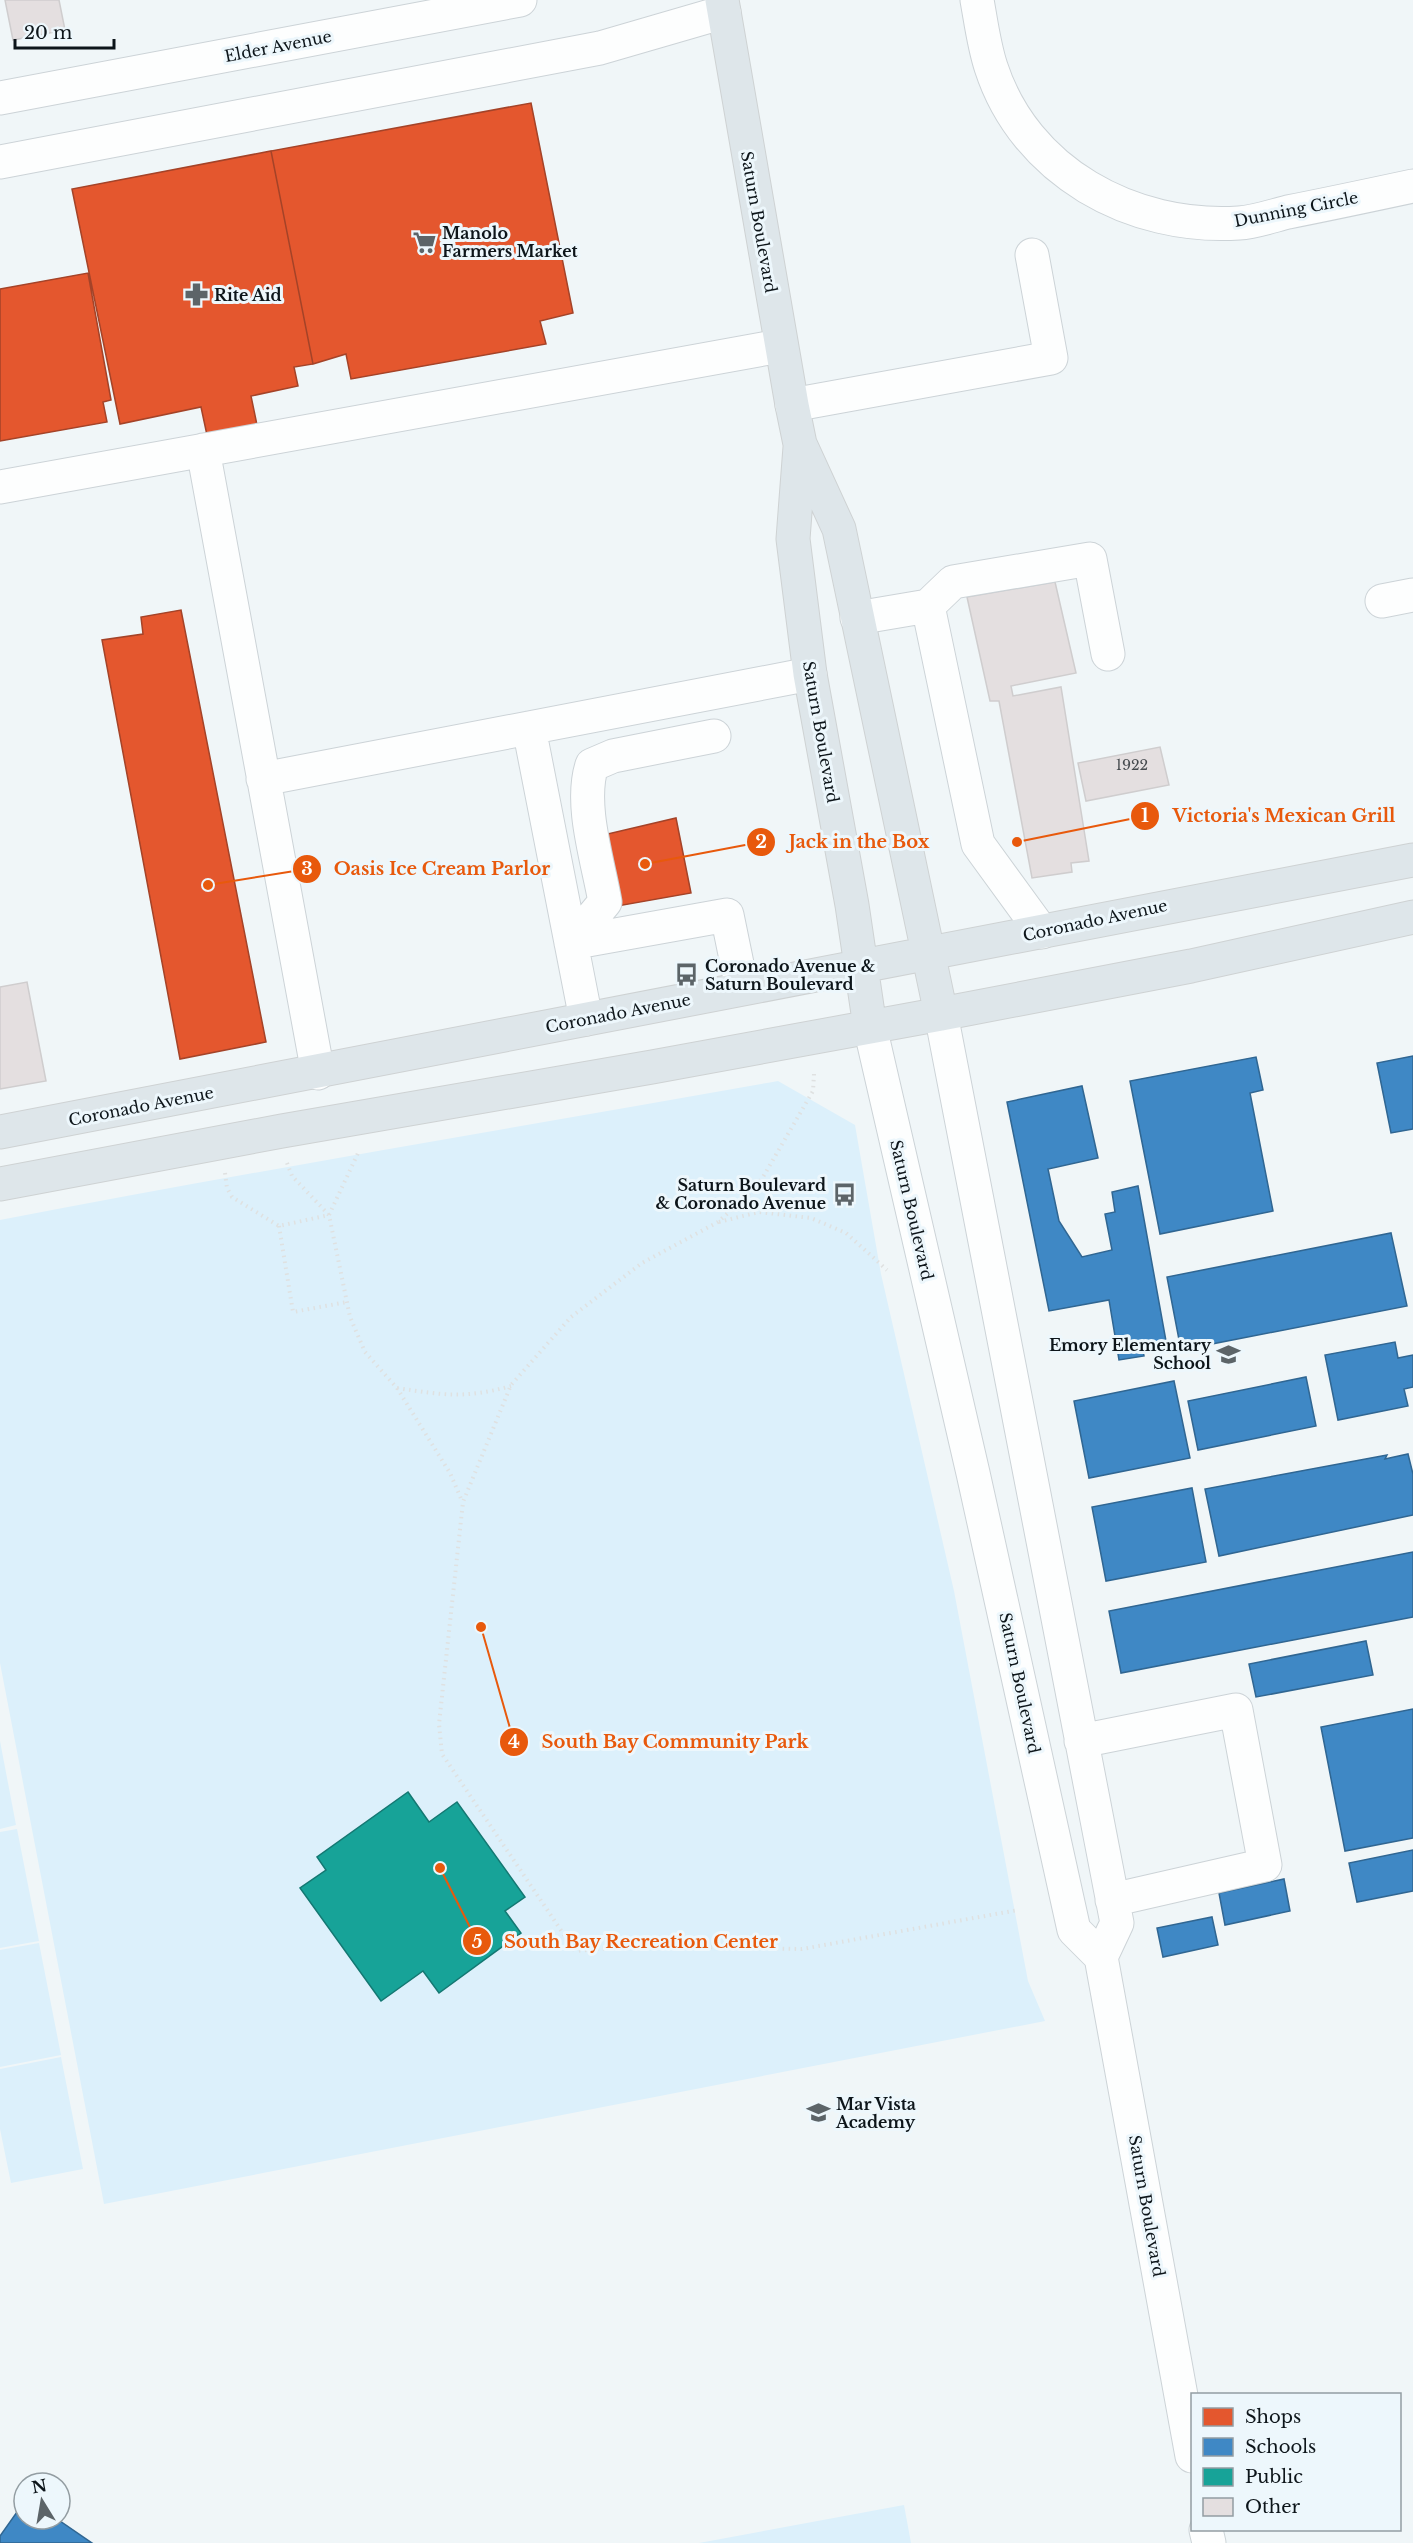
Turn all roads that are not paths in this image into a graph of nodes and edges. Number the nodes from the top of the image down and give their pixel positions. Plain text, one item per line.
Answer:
1 (520, 0) edge
2 (977, 0) edge
3 (723, 6) edge
4 (0, 98) edge
5 (0, 162) edge
6 (1413, 186) edge
7 (1032, 255) dead end
8 (780, 346) junction
9 (792, 405) junction
10 (800, 444) junction
11 (203, 450) junction
12 (0, 487) edge
13 (928, 606) junction
14 (857, 618) junction
15 (1108, 654) dead end
16 (810, 674) junction
17 (529, 728) junction
18 (714, 736) dead end
19 (263, 779) junction
20 (1413, 860) edge
21 (1413, 917) edge
22 (1042, 932) junction
23 (571, 943) junction
24 (929, 954) junction
25 (861, 965) junction
26 (742, 988) junction
27 (941, 1014) junction
28 (586, 1019) junction
29 (870, 1027) junction
30 (318, 1072) junction
31 (0, 1132) edge
32 (0, 1184) edge
33 (1081, 1741) junction
34 (1112, 1900) junction
35 (1101, 1957) junction
36 (1191, 2451) edge

1 - 4 street, Elder Avenue
2 - 6 street, Dunning Circle
3 - 5 street
3 - 8 main road, Saturn Boulevard
7 - 9 street
8 - 9 main road, Saturn Boulevard
8 - 11 street
9 - 10 main road, Saturn Boulevard
10 - 14 main road, Saturn Boulevard
10 - 16 main road, Saturn Boulevard
11 - 12 street
11 - 19 street
13 - 14 street
13 - 15 street
13 - 22 street
14 - 24 main road, Saturn Boulevard
16 - 17 street
16 - 25 main road, Saturn Boulevard
17 - 19 street
17 - 23 street
18 - 23 street
19 - 30 street
20 - 22 main road, Coronado Avenue
21 - 27 main road
22 - 24 main road, Coronado Avenue
23 - 26 street
23 - 28 street
24 - 25 main road, Coronado Avenue
24 - 27 main road, Saturn Boulevard
25 - 26 main road, Coronado Avenue
25 - 29 main road, Saturn Boulevard
26 - 28 main road, Coronado Avenue
27 - 29 main road
27 - 33 street, Saturn Boulevard
28 - 30 main road, Coronado Avenue
29 - 32 main road
29 - 35 street, Saturn Boulevard
30 - 31 main road, Coronado Avenue
33 - 34 street, Saturn Boulevard
33 - 34 street
34 - 35 street, Saturn Boulevard
35 - 36 street, Saturn Boulevard

